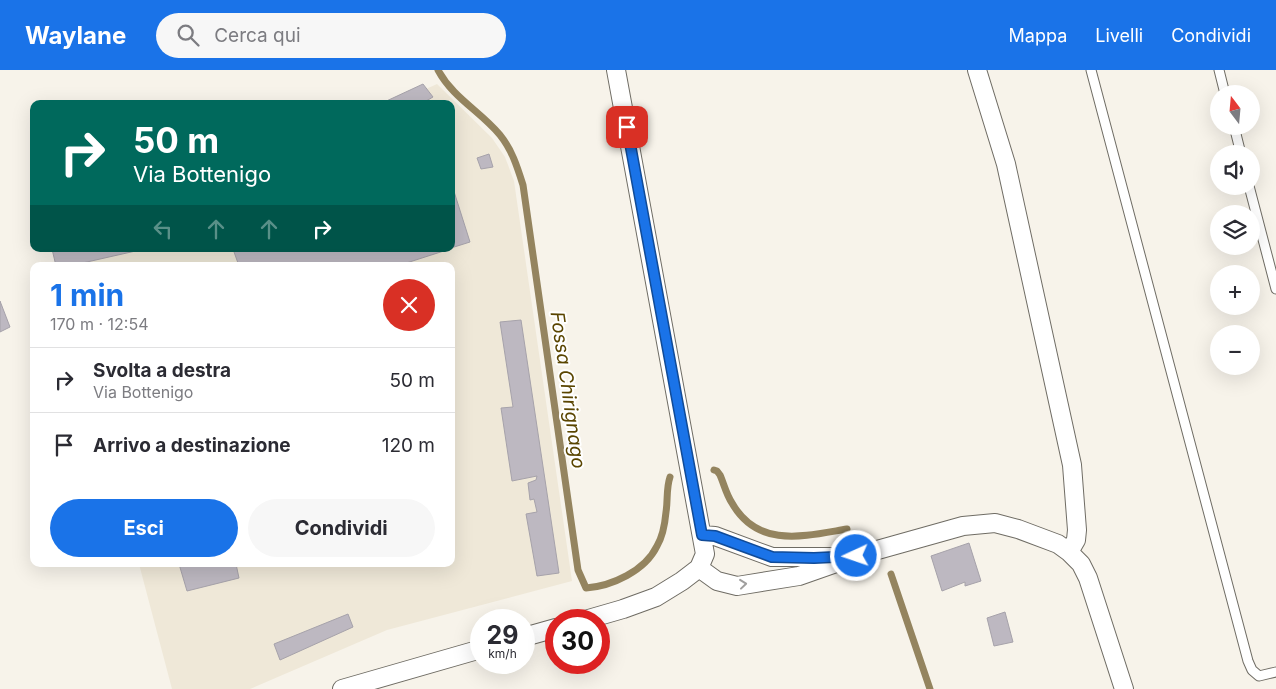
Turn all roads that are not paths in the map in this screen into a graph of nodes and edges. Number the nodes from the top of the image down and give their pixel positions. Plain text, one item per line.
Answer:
1 (616, 70) edge
2 (977, 70) edge
3 (1092, 70) edge
4 (1219, 70) edge
5 (1223, 85) edge
6 (1251, 195) edge
7 (1276, 289) edge
8 (702, 535) junction
9 (1069, 552) junction
10 (856, 556) junction
11 (699, 568) junction
12 (610, 613) edge
13 (470, 652) edge
14 (1276, 672) edge
15 (342, 689) edge
16 (1124, 689) edge

1 - 8 street
2 - 9 street
3 - 14 lane
4 - 5 lane
6 - 7 lane
8 - 10 street
8 - 11 street
9 - 10 street
9 - 16 street
11 -> 10 street
11 - 12 street
13 - 15 street

